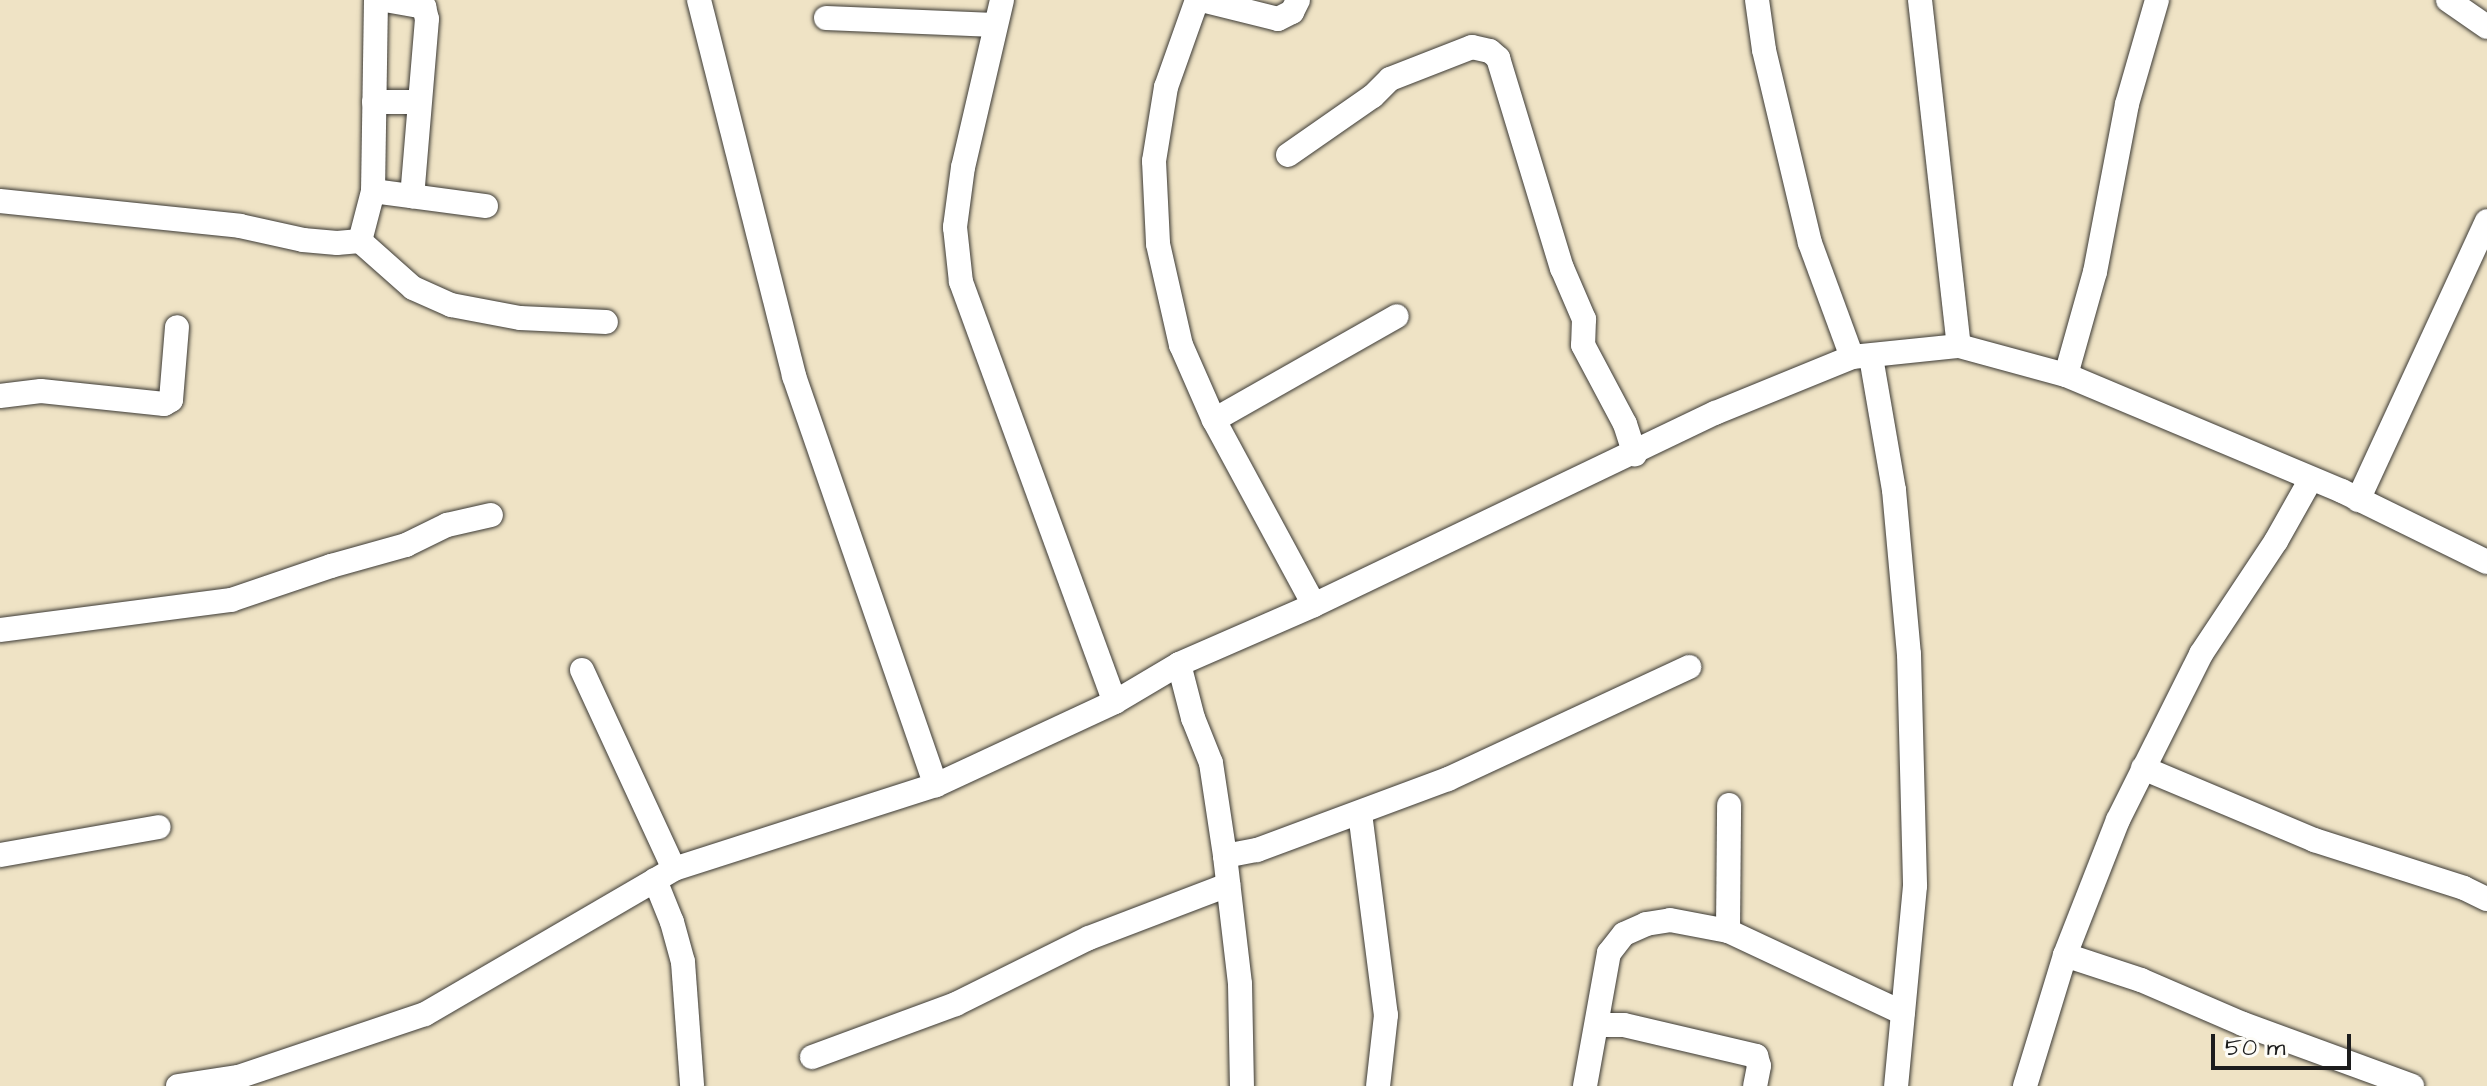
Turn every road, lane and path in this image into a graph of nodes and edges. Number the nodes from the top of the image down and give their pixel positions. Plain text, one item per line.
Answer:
1 (376, 0) edge
2 (385, 0) edge
3 (699, 0) edge
4 (1002, 0) edge
5 (1200, 0) edge
6 (1298, 0) edge
7 (1757, 0) edge
8 (1920, 0) edge
9 (2157, 0) edge
10 (2448, 0) edge
11 (826, 18) dead end
12 (995, 25) junction
13 (2487, 27) edge
14 (374, 102) junction
15 (419, 102) junction
16 (417, 144) junction
17 (374, 146) junction
18 (1288, 155) dead end
19 (373, 191) junction
20 (412, 196) junction
21 (0, 201) edge
22 (486, 206) dead end
23 (2487, 221) edge
24 (360, 241) junction
25 (2479, 259) edge
26 (1397, 316) dead end
27 (606, 322) dead end
28 (177, 327) dead end
29 (1959, 346) junction
30 (1862, 357) junction
31 (2066, 375) junction
32 (0, 396) edge
33 (1214, 420) junction
34 (1635, 454) junction
35 (2311, 479) junction
36 (2358, 500) junction
37 (491, 515) dead end
38 (2487, 562) edge
39 (1314, 605) junction
40 (0, 630) edge
41 (1179, 664) junction
42 (1689, 667) dead end
43 (582, 670) dead end
44 (1115, 702) junction
45 (2143, 768) junction
46 (936, 785) junction
47 (1729, 805) dead end
48 (1360, 813) junction
49 (159, 827) dead end
50 (0, 855) edge
51 (1225, 856) junction
52 (664, 874) junction
53 (1228, 885) junction
54 (2487, 899) edge
55 (1728, 931) junction
56 (2065, 955) junction
57 (1903, 1013) junction
58 (1598, 1025) junction
59 (812, 1057) dead end
60 (178, 1086) edge
61 (692, 1086) edge
62 (1242, 1086) edge
63 (1378, 1086) edge
64 (1585, 1086) edge
65 (1755, 1086) edge
66 (1896, 1086) edge
67 (2025, 1086) edge
68 (2412, 1086) edge

1 - 14 street
2 - 15 street
3 - 46 street
4 - 12 street
5 - 6 street
5 - 33 street
7 - 30 street
8 - 29 street
9 - 31 street
10 - 13 street
11 - 12 street
12 - 44 street
14 - 15 street
14 - 17 street
15 - 16 street
16 - 17 street
16 - 20 street
17 - 19 street
18 - 34 street
19 - 20 street
19 - 24 street
20 - 22 street
21 - 24 street
23 - 25 street
24 - 27 street
25 - 36 street
26 - 33 street
28 - 32 street
29 - 30 street
29 - 31 street
30 - 34 street
30 - 57 street
31 - 35 street
33 - 39 street
34 - 39 street
35 - 36 street
35 - 45 street
36 - 38 street
37 - 40 street
39 - 41 street
41 - 44 street
41 - 51 street
42 - 48 street
43 - 52 street
44 - 46 street
45 - 54 street
45 - 56 street
46 - 52 street
47 - 55 street
48 - 51 street
48 - 63 street
49 - 50 street
51 - 53 street
52 - 60 street
52 - 61 street
53 - 59 street
53 - 62 street
55 - 57 street
55 - 58 street
56 - 67 street
56 - 68 street
57 - 66 street
58 - 64 street
58 - 65 street

